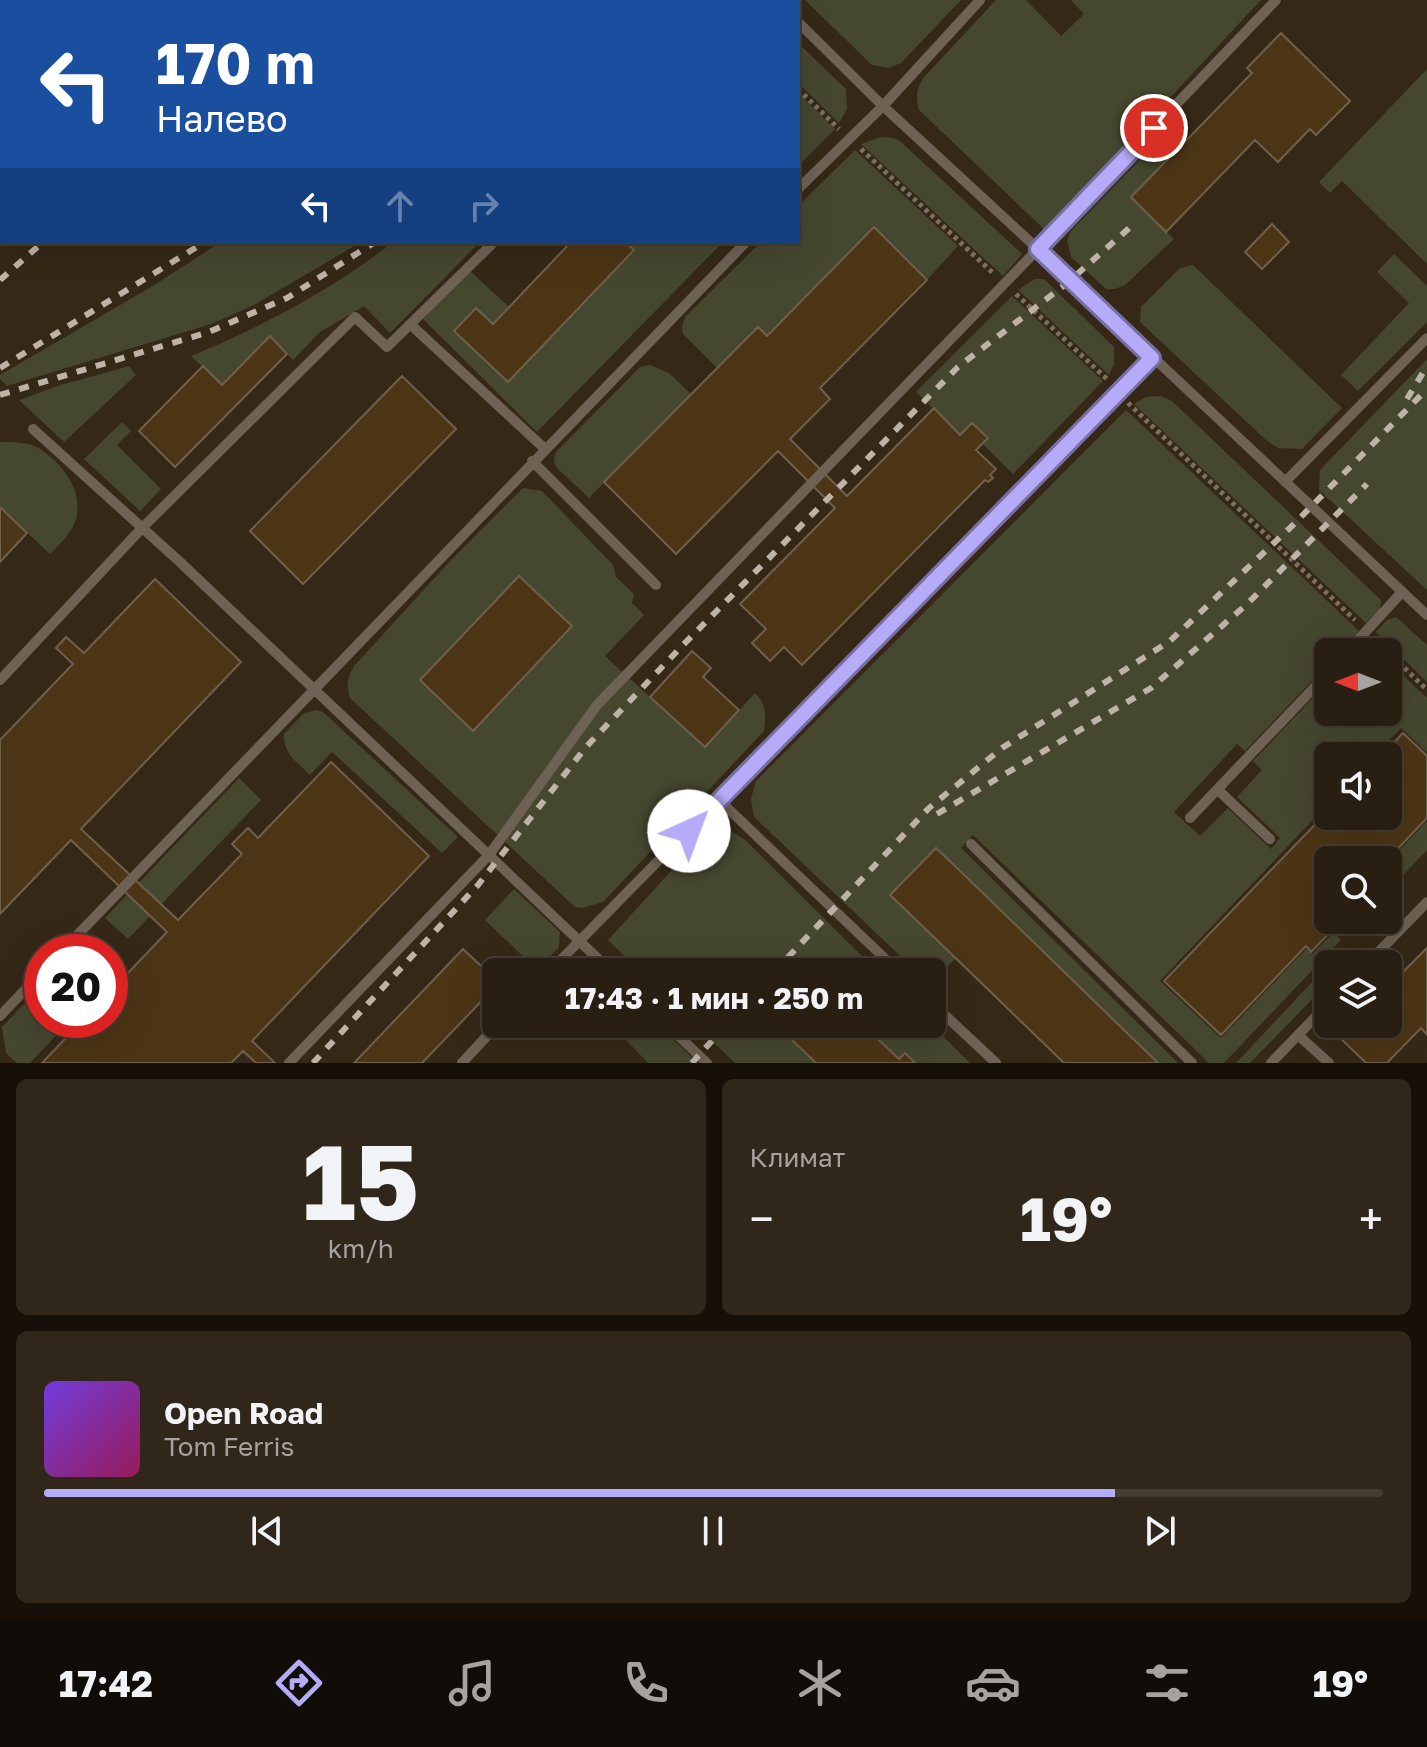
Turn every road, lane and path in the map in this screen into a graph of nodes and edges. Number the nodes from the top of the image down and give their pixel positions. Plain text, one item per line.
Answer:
1 (980, 0) edge
2 (1276, 0) edge
3 (800, 24) edge
4 (883, 106) junction
5 (800, 187) edge
6 (492, 244) edge
7 (744, 244) edge
8 (1038, 249) junction
9 (411, 325) junction
10 (1427, 338) edge
11 (1152, 358) junction
12 (33, 429) dead end
13 (544, 448) junction
14 (532, 461) junction
15 (1285, 482) junction
16 (142, 528) junction
17 (656, 585) dead end
18 (1402, 592) junction
19 (1427, 615) edge
20 (1360, 638) edge
21 (0, 680) edge
22 (313, 688) junction
23 (1314, 688) edge
24 (1218, 790) junction
25 (719, 800) junction
26 (1190, 818) dead end
27 (1270, 839) dead end
28 (971, 844) dead end
29 (489, 855) junction
30 (1427, 902) edge
31 (78, 934) edge
32 (580, 942) junction
33 (1381, 950) edge
34 (563, 958) edge
35 (597, 958) edge
36 (884, 958) edge
37 (24, 991) edge
38 (0, 1016) edge
39 (946, 1016) edge
40 (1314, 1018) edge
41 (1298, 1035) junction
42 (485, 1038) edge
43 (681, 1038) edge
44 (289, 1063) edge
45 (462, 1063) edge
46 (707, 1063) edge
47 (996, 1063) edge
48 (1192, 1063) edge
49 (1271, 1063) edge
50 (1329, 1063) edge

1 - 4 lane
2 - 8 lane
3 - 4 lane
4 - 5 lane
4 - 8 lane
6 - 9 lane
7 - 13 lane
8 - 11 lane
8 - 29 lane
9 - 13 lane
9 - 16 lane
10 - 15 lane
11 - 15 lane
11 - 25 lane
12 - 16 lane
13 - 14 lane
14 - 17 lane
14 - 22 lane
15 - 18 lane
16 - 21 lane
16 - 22 lane
18 - 19 lane
18 - 20 lane
22 - 29 lane
22 - 31 lane
23 - 24 lane
24 - 26 lane
24 - 27 lane
25 - 32 lane
25 - 36 lane
28 - 48 lane
29 - 32 lane
29 - 44 lane
30 - 33 lane
32 - 34 lane
32 - 35 lane
37 - 38 lane
39 - 47 lane
40 - 41 lane
41 - 49 lane
41 - 50 lane
42 - 45 lane
43 - 46 lane

